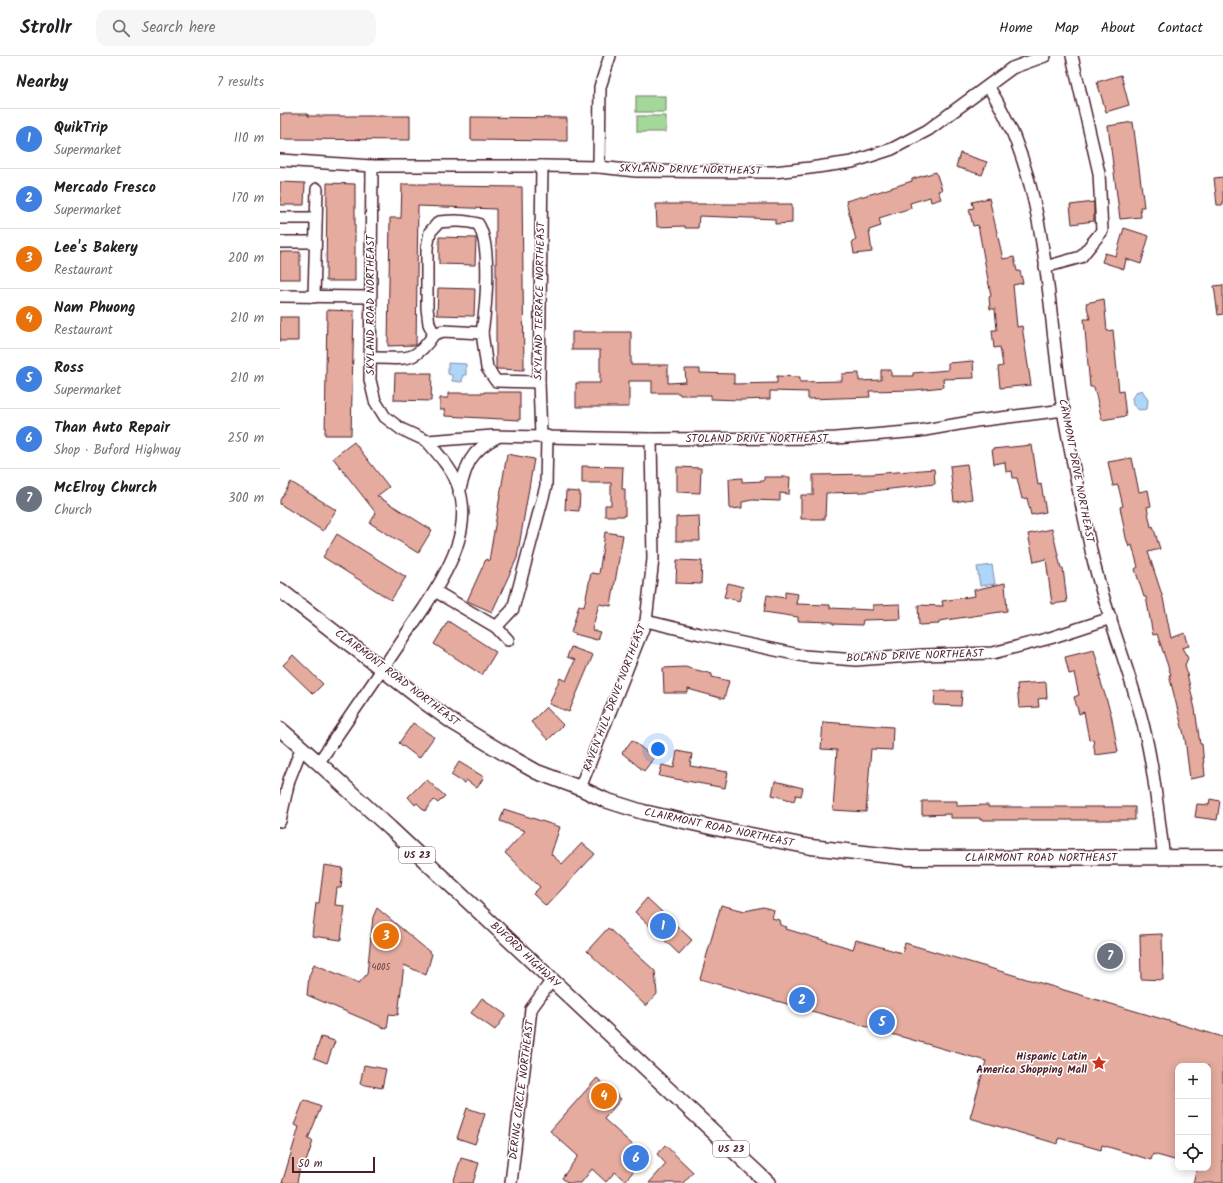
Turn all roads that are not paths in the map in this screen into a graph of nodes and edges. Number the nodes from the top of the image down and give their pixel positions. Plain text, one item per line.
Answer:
1 (610, 56) edge
2 (1045, 56) edge
3 (1072, 56) edge
4 (988, 86) junction
5 (280, 160) edge
6 (372, 166) junction
7 (542, 166) junction
8 (599, 167) junction
9 (317, 189) dead end
10 (280, 218) edge
11 (316, 218) junction
12 (280, 242) edge
13 (315, 242) junction
14 (1045, 267) junction
15 (280, 296) edge
16 (314, 296) junction
17 (370, 297) junction
18 (482, 333) junction
19 (434, 334) junction
20 (370, 358) junction
21 (539, 382) junction
22 (1064, 410) junction
23 (499, 436) junction
24 (544, 436) junction
25 (651, 440) junction
26 (427, 441) junction
27 (459, 493) junction
28 (280, 590) edge
29 (435, 591) junction
30 (1110, 618) junction
31 (646, 620) junction
32 (496, 626) junction
33 (508, 640) dead end
34 (382, 668) junction
35 (280, 729) edge
36 (302, 747) junction
37 (319, 762) junction
38 (580, 788) junction
39 (280, 821) edge
40 (1223, 857) edge
41 (1164, 858) junction
42 (552, 980) junction
43 (511, 1183) edge
44 (768, 1183) edge

1 - 8 street
2 - 4 street, SKYLAND DRIVE NORTHEAST
3 - 14 street
4 - 8 street, SKYLAND DRIVE NORTHEAST
4 - 14 street, CANMONT DRIVE NORTHEAST
5 - 6 street, SKYLAND DRIVE NORTHEAST
6 - 7 street, SKYLAND DRIVE NORTHEAST
6 - 17 street, SKYLAND ROAD NORTHEAST
7 - 8 street, SKYLAND DRIVE NORTHEAST
7 - 21 street, SKYLAND TERRACE NORTHEAST
9 - 11 street
10 - 11 street
11 - 13 street
12 - 13 street
13 - 16 street
14 - 22 street, CANMONT DRIVE NORTHEAST
15 - 16 street
16 - 17 street
17 - 20 street, SKYLAND ROAD NORTHEAST
18 - 19 street
18 - 19 street
18 - 21 street
19 - 20 street
20 - 26 street, SKYLAND ROAD NORTHEAST
21 - 24 street, SKYLAND TERRACE NORTHEAST
22 - 25 street, STOLAND DRIVE NORTHEAST
22 - 30 street, CANMONT DRIVE NORTHEAST
23 - 24 street, STOLAND DRIVE NORTHEAST
23 - 26 street, STOLAND DRIVE NORTHEAST
23 - 27 street
24 - 25 street, STOLAND DRIVE NORTHEAST
24 - 32 street, SKYLAND TERRACE NORTHEAST
25 - 31 street, RAVEN HILL DRIVE NORTHEAST
26 - 27 street, SKYLAND ROAD NORTHEAST
27 - 29 street, SKYLAND ROAD NORTHEAST
28 - 34 main road, CLAIRMONT ROAD NORTHEAST
29 - 32 street
29 - 34 street, SKYLAND ROAD NORTHEAST
30 - 31 street, BOLAND DRIVE NORTHEAST
30 - 41 street, CANMONT DRIVE NORTHEAST
31 - 38 street, RAVEN HILL DRIVE NORTHEAST
32 - 33 street
34 - 37 street, SKYLAND ROAD NORTHEAST
34 - 38 main road, CLAIRMONT ROAD NORTHEAST
35 - 36 main road, BUFORD HIGHWAY / US 23
36 - 37 main road, BUFORD HIGHWAY / US 23
36 - 39 street
37 - 42 main road, BUFORD HIGHWAY / US 23
38 - 41 main road, CLAIRMONT ROAD NORTHEAST
40 - 41 main road, CLAIRMONT ROAD NORTHEAST
42 - 43 street, DERING CIRCLE NORTHEAST
42 - 44 main road, BUFORD HIGHWAY / US 23

